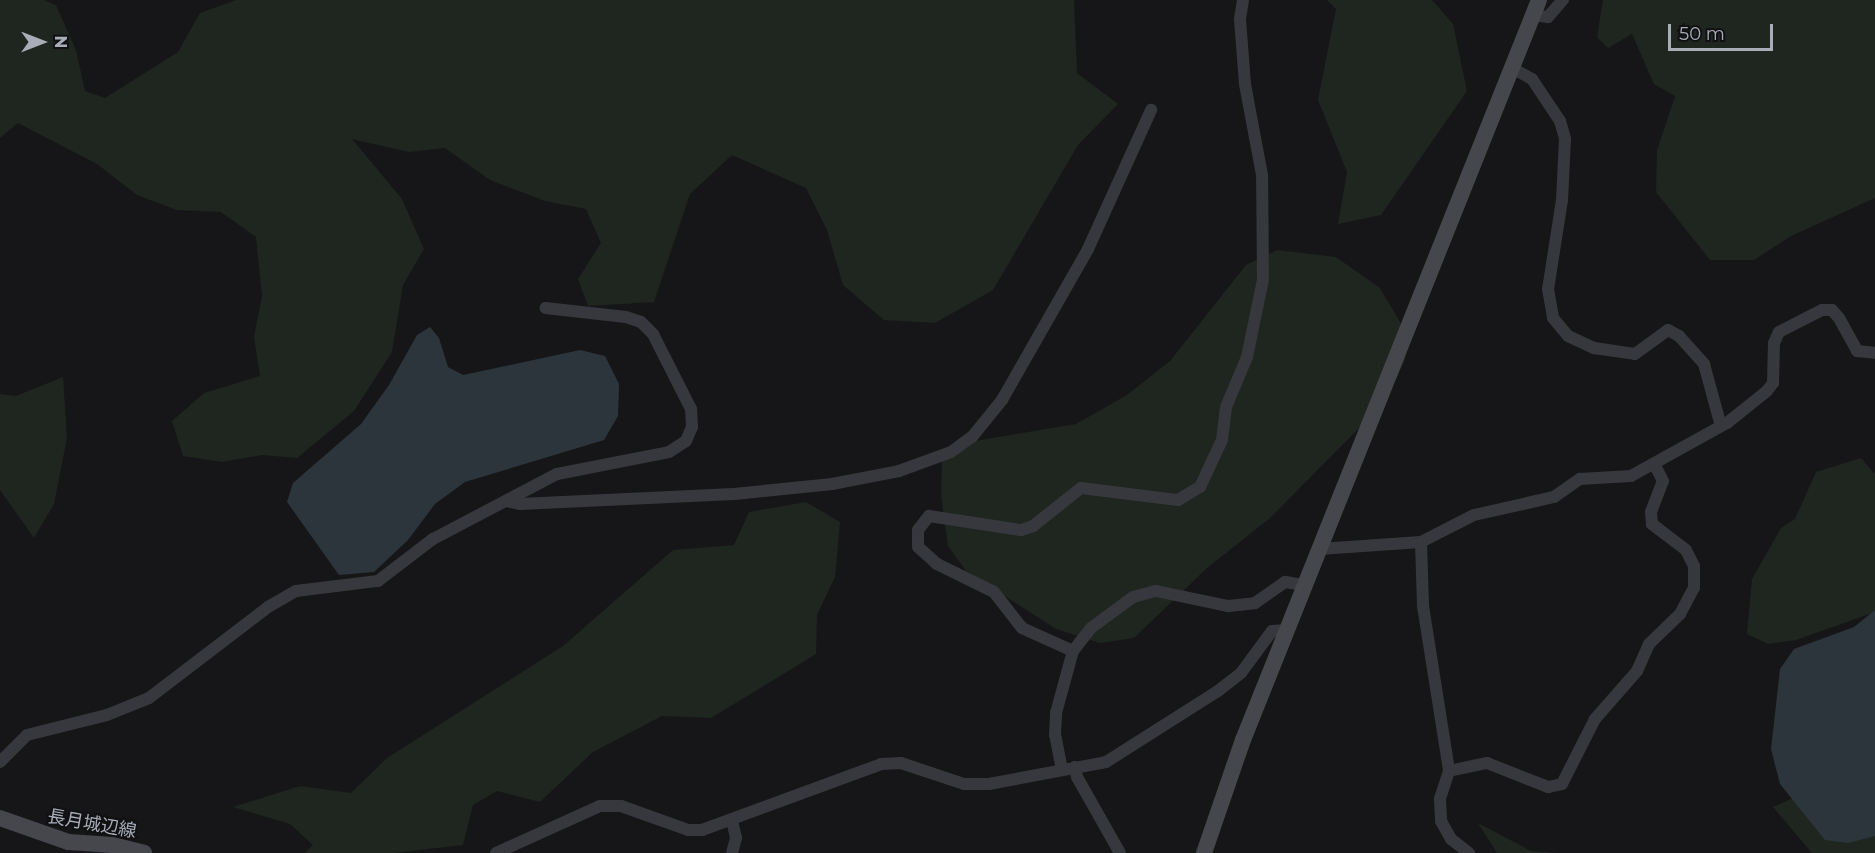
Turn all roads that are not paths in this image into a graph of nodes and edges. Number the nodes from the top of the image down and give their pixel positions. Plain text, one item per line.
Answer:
1 (1243, 0) edge
2 (1563, 0) edge
3 (1536, 7) edge
4 (1512, 69) junction
5 (1151, 110) dead end
6 (546, 308) dead end
7 (1875, 353) edge
8 (1721, 426) junction
9 (1655, 465) junction
10 (506, 501) junction
11 (1421, 542) junction
12 (1320, 549) junction
13 (1305, 585) junction
14 (1288, 630) junction
15 (1073, 651) junction
16 (0, 762) edge
17 (1075, 767) junction
18 (1062, 770) junction
19 (1449, 771) junction
20 (0, 818) edge
21 (732, 821) junction
22 (144, 853) edge
23 (496, 853) edge
24 (732, 853) edge
25 (1120, 853) edge
26 (1204, 853) edge
27 (1469, 853) edge

1 - 15 street
2 - 3 street
3 - 4 street
4 - 8 street
4 - 12 street
5 - 10 street
6 - 10 street
7 - 8 street
8 - 9 street
9 - 11 street
9 - 19 street
10 - 16 street
11 - 12 street
11 - 19 street
12 - 13 street
13 - 14 street
13 - 15 street
14 - 17 street
14 - 26 street
15 - 18 street
17 - 18 street
17 - 25 street
18 - 21 street
19 - 27 street
20 - 22 street, 長月城辺線
21 - 23 street
21 - 24 street

